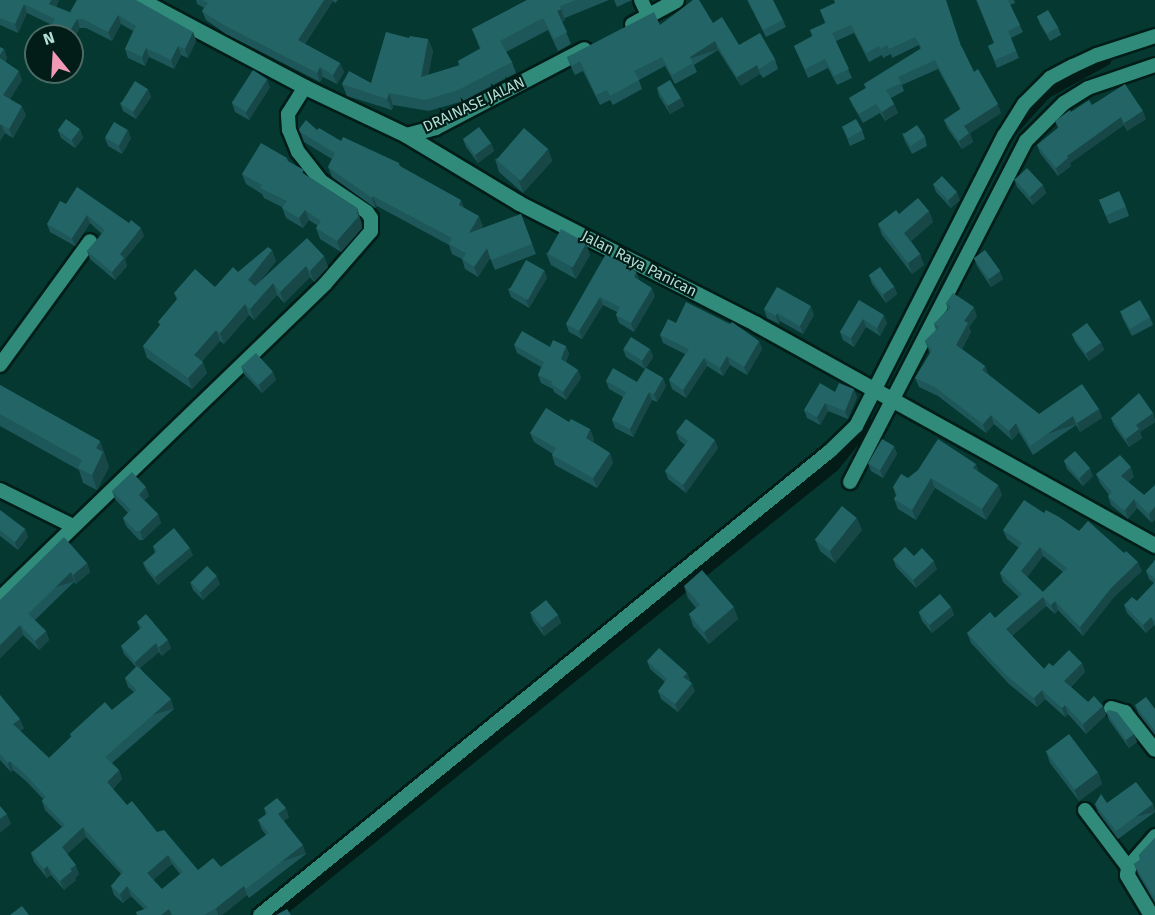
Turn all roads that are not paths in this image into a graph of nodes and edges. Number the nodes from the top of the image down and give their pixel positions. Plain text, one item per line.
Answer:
1 (141, 0) edge
2 (641, 0) edge
3 (676, 0) edge
4 (648, 15) junction
5 (617, 32) edge
6 (1155, 36) edge
7 (597, 43) edge
8 (1155, 65) edge
9 (304, 87) junction
10 (406, 135) junction
11 (90, 242) dead end
12 (0, 364) edge
13 (873, 389) junction
14 (891, 399) junction
15 (849, 482) dead end
16 (0, 490) edge
17 (73, 526) junction
18 (1155, 545) edge
19 (0, 598) edge
20 (1111, 708) edge
21 (1155, 750) edge
22 (1085, 810) dead end
23 (1155, 836) edge
24 (1128, 867) junction
25 (260, 915) edge
26 (1151, 915) edge

1 - 9 street, DRAINASE JALAN
2 - 4 street
3 - 4 street
4 - 5 street
6 - 13 street
7 - 10 street, DRAINASE JALAN
8 - 14 street
9 - 10 street, DRAINASE JALAN
9 - 17 street
10 - 13 street, Jalan Raya Panican
11 - 12 street
13 - 14 street, Jalan Raya Panican
13 - 25 street
14 - 15 street
14 - 18 street, Jalan Raya Panican
16 - 17 street
17 - 19 street
20 - 21 street
22 - 24 street
23 - 24 street
24 - 26 street

